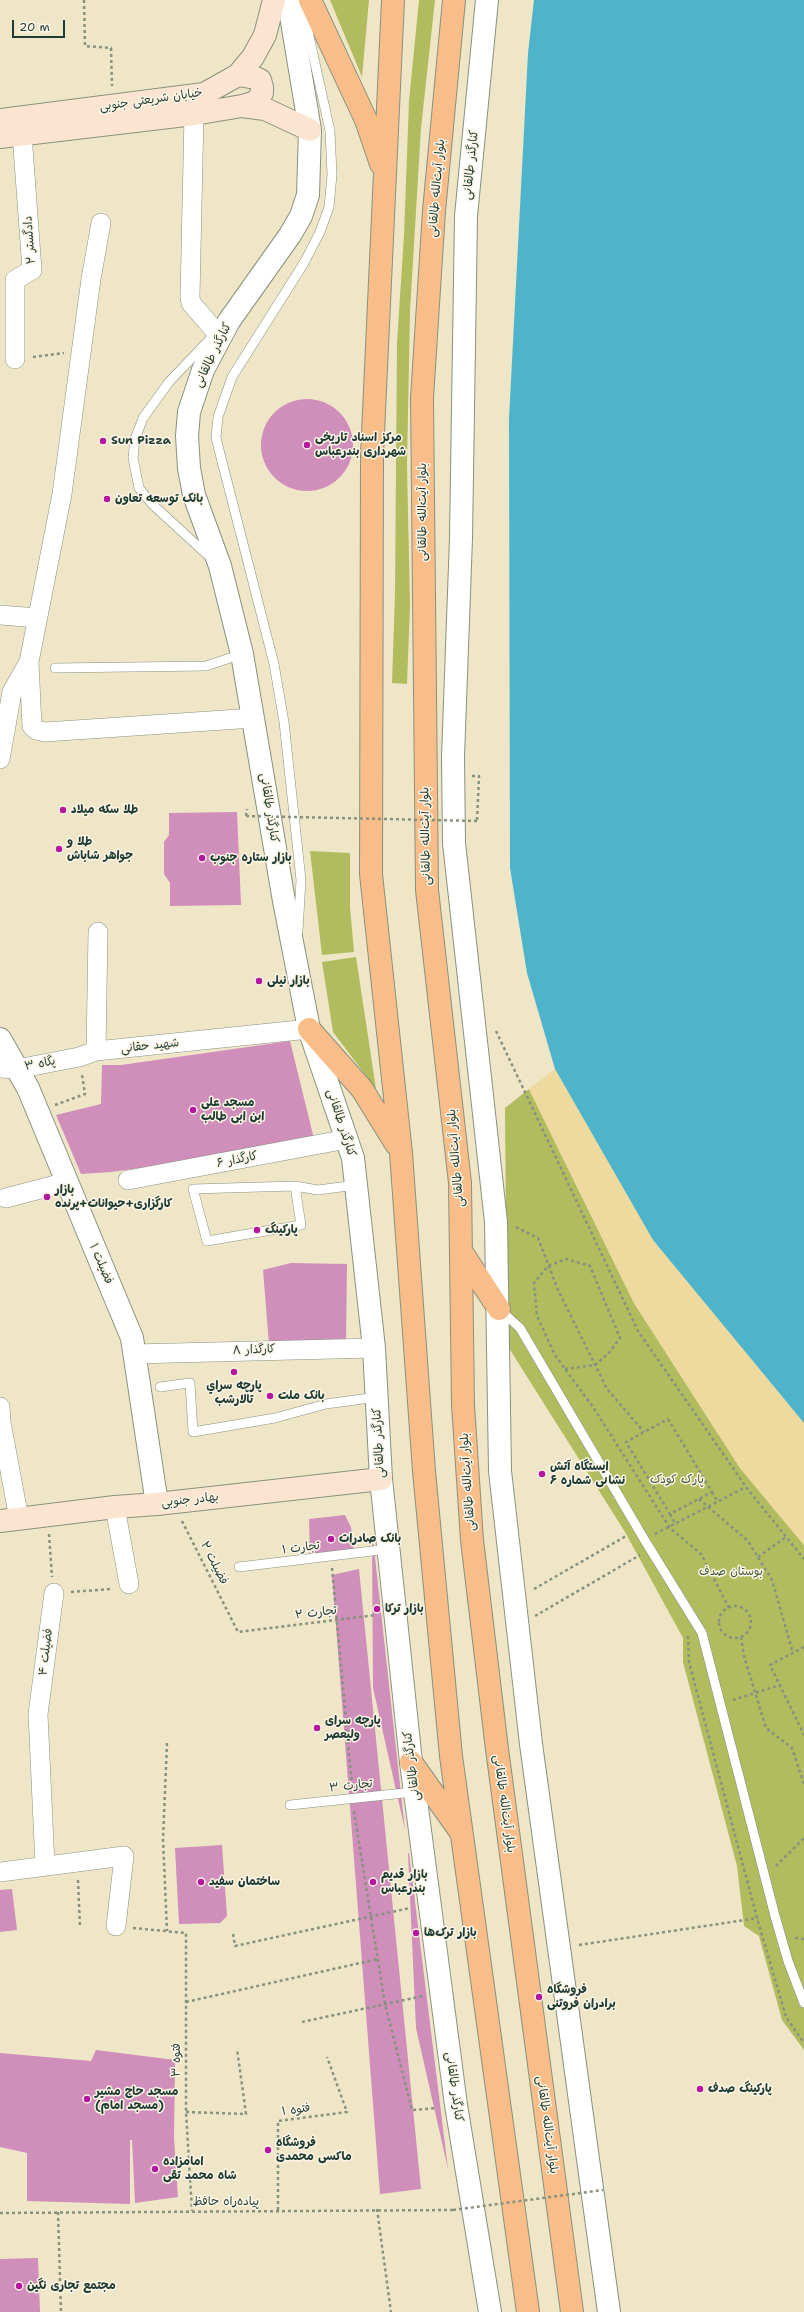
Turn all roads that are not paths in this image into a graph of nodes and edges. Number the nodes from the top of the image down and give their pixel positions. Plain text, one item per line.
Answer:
1 (274, 0) edge
2 (292, 0) edge
3 (301, 0) edge
4 (310, 0) edge
5 (393, 0) edge
6 (454, 0) edge
7 (487, 0) edge
8 (238, 75) junction
9 (242, 106) junction
10 (194, 114) junction
11 (0, 120) edge
12 (310, 130) junction
13 (22, 134) junction
14 (0, 137) edge
15 (385, 176) junction
16 (101, 223) dead end
17 (223, 326) junction
18 (15, 359) road end
19 (220, 566) junction
20 (0, 615) edge
21 (38, 618) junction
22 (242, 654) junction
23 (29, 662) junction
24 (56, 668) dead end
25 (254, 718) junction
26 (0, 759) edge
27 (98, 932) dead end
28 (297, 964) junction
29 (310, 1029) junction
30 (0, 1039) edge
31 (88, 1054) junction
32 (8, 1068) edge
33 (347, 1139) junction
34 (401, 1154) junction
35 (128, 1180) dead end
36 (67, 1182) junction
37 (356, 1185) junction
38 (295, 1186) junction
39 (6, 1198) dead end
40 (461, 1251) junction
41 (499, 1309) junction
42 (374, 1348) junction
43 (134, 1354) junction
44 (160, 1387) dead end
45 (377, 1397) junction
46 (0, 1407) edge
47 (381, 1480) junction
48 (165, 1503) junction
49 (116, 1507) junction
50 (10, 1520) edge
51 (389, 1549) junction
52 (239, 1567) dead end
53 (129, 1584) road end
54 (54, 1593) road end
55 (410, 1762) junction
56 (414, 1792) junction
57 (290, 1805) dead end
58 (462, 1833) junction
59 (45, 1866) junction
60 (0, 1872) edge
61 (116, 1926) road end
62 (804, 2003) edge
63 (490, 2312) edge
64 (528, 2312) edge
65 (572, 2312) edge
66 (609, 2312) edge

1 - 8 main road, خیابان شریعتی جنوبی
2 - 12 street, کنارگذر طالقانی
3 - 28 lane
4 - 15 main road
5 - 15 main road
6 - 40 main road, بلوار آیت‌الله طالقانی
7 - 41 street, کنارگذر طالقانی
8 - 9 main road
8 - 11 main road, خیابان شریعتی جنوبی
9 - 10 main road, خیابان شریعتی جنوبی
9 - 12 main road, خیابان شریعتی جنوبی
10 - 13 main road, خیابان شریعتی جنوبی
10 - 17 street
12 - 17 street, کنارگذر طالقانی
13 - 14 main road, خیابان شریعتی جنوبی
13 - 18 street, دادگستر ۲
15 - 34 main road
16 - 21 street
17 - 19 street, کنارگذر طالقانی
17 - 19 lane
19 - 22 street, کنارگذر طالقانی
20 - 21 street
21 - 23 street
22 - 24 lane
22 - 25 street, کنارگذر طالقانی
23 - 25 street
23 - 26 street
25 - 28 street, کنارگذر طالقانی
27 - 31 street
28 - 29 street, کنارگذر طالقانی
29 - 31 street, شهید حقانی
29 - 33 street, کنارگذر طالقانی
29 - 34 main road
30 - 32 street, فضیلت ۱
31 - 32 street, پگاه ۳
32 - 36 street, فضیلت ۱
33 - 35 street, کارگذار ۶
33 - 37 street, کنارگذر طالقانی
34 - 58 main road
36 - 39 street
36 - 43 street, فضیلت ۱
37 - 38 lane
37 - 42 street, کنارگذر طالقانی
38 - 38 lane
40 - 41 main road
40 - 65 main road, بلوار آیت‌الله طالقانی
41 - 62 lane
41 - 66 street, کنارگذر طالقانی
42 - 43 street, کارگذار ۸
42 - 45 street, کنارگذر طالقانی
43 - 48 street, فضیلت ۱
44 - 45 lane
45 - 47 street, کنارگذر طالقانی
46 - 50 street
47 - 48 main road, بهادر جنوبی
47 - 51 street, کنارگذر طالقانی
48 - 49 main road, بهادر جنوبی
49 - 50 main road, بهادر جنوبی
49 - 53 street
51 - 52 lane, تجارت ۱
51 - 55 street, کنارگذر طالقانی
54 - 59 street, فضیلت ۴
55 - 56 street, کنارگذر طالقانی
55 - 58 main road
56 - 57 lane, تجارت ۳
56 - 63 street, کنارگذر طالقانی
58 - 64 main road
59 - 60 street
59 - 61 street

